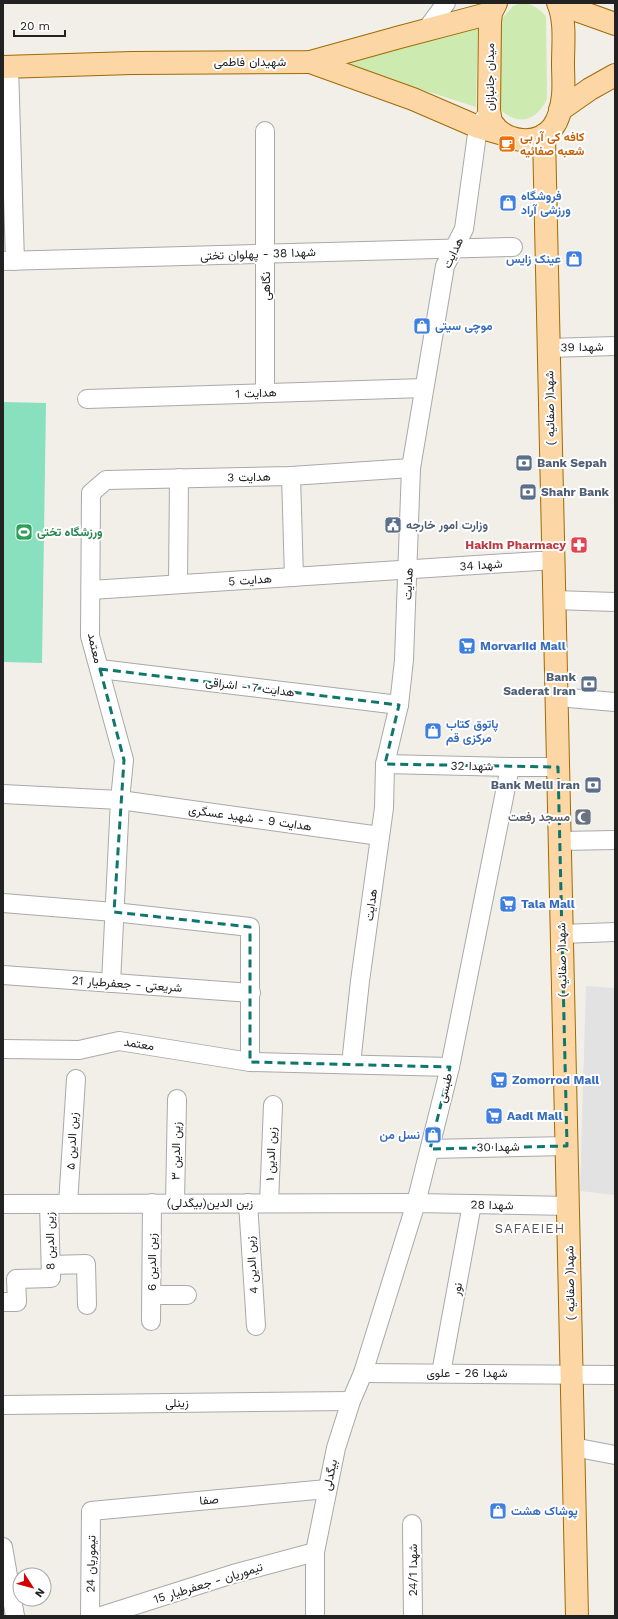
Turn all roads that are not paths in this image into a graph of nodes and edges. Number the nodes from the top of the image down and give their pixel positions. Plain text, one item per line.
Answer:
1 (446, 3) edge
2 (559, 3) edge
3 (494, 8) edge
4 (615, 24) edge
5 (426, 30) junction
6 (310, 62) junction
7 (6, 67) edge
8 (615, 75) edge
9 (560, 110) junction
10 (483, 119) junction
11 (265, 131) dead end
12 (544, 135) junction
13 (513, 247) dead end
14 (454, 249) junction
15 (266, 254) junction
16 (9, 261) edge
17 (615, 346) edge
18 (549, 348) junction
19 (424, 388) junction
20 (265, 393) junction
21 (87, 399) dead end
22 (411, 468) junction
23 (291, 476) junction
24 (179, 478) junction
25 (92, 492) joint
26 (554, 560) junction
27 (409, 569) junction
28 (294, 577) junction
29 (178, 584) junction
30 (91, 590) junction
31 (554, 600) junction
32 (615, 602) edge
33 (100, 669) junction
34 (557, 697) junction
35 (615, 702) edge
36 (399, 705) junction
37 (385, 764) junction
38 (510, 767) junction
39 (558, 767) junction
40 (3, 794) edge
41 (120, 800) junction
42 (380, 836) junction
43 (560, 840) junction
44 (615, 840) edge
45 (3, 903) edge
46 (114, 912) junction
47 (615, 932) edge
48 (562, 934) junction
49 (3, 975) edge
50 (111, 983) junction
51 (251, 993) junction
52 (3, 1049) edge
53 (250, 1062) junction
54 (351, 1064) junction
55 (450, 1067) junction
56 (76, 1078) dead end
57 (177, 1099) dead end
58 (273, 1105) dead end
59 (567, 1146) junction
60 (430, 1148) junction
61 (152, 1203) junction
62 (175, 1203) junction
63 (248, 1203) junction
64 (269, 1203) junction
65 (416, 1203) junction
66 (3, 1204) edge
67 (50, 1204) junction
68 (68, 1204) junction
69 (472, 1204) junction
70 (568, 1206) junction
71 (51, 1265) junction
72 (152, 1295) junction
73 (187, 1295) dead end
74 (3, 1302) edge
75 (88, 1304) dead end
76 (152, 1321) dead end
77 (256, 1326) dead end
78 (363, 1373) junction
79 (441, 1373) junction
80 (572, 1374) junction
81 (615, 1375) edge
82 (351, 1401) junction
83 (3, 1405) edge
84 (573, 1447) junction
85 (615, 1455) edge
86 (327, 1489) junction
87 (91, 1511) joint
88 (412, 1524) dead end
89 (3, 1547) edge
90 (315, 1552) junction
91 (15, 1616) edge
92 (90, 1616) edge
93 (102, 1616) edge
94 (315, 1616) edge
95 (413, 1616) edge
96 (577, 1616) edge

1 - 5 street
2 - 4 main road
2 - 9 main road
3 - 5 main road, شهیدان فاطمی
3 - 10 main road, میدان جانبازان
5 - 6 main road, شهیدان فاطمی
6 - 7 main road, شهیدان فاطمی
6 - 10 main road
7 - 16 street
8 - 9 main road
9 - 12 main road
10 - 12 main road, میدان جانبازان
10 - 14 street, هدایت
11 - 15 street, نگاهی
12 - 18 main road, شهدا( صفائیه )
13 - 14 street, شهدا 38 - پهلوان تختی
14 - 15 street, شهدا 38 - پهلوان تختی
14 - 19 street, هدایت
15 - 16 street, شهدا 38 - پهلوان تختی
15 - 20 street, نگاهی
17 - 18 street, شهدا 39
18 - 26 main road, شهدا( صفائیه )
19 - 20 street, هدایت 1
19 - 22 street, هدایت
20 - 21 street, هدایت 1
22 - 23 street, هدایت 3
22 - 27 street, هدایت
23 - 24 street, هدایت 3
23 - 28 street
24 - 25 street, هدایت 3
24 - 29 street
25 - 30 street, معتمد
26 - 27 street, شهدا 34
26 - 31 main road, شهدا( صفائیه )
27 - 28 street, هدایت 5
27 - 36 street, هدایت
28 - 29 street, هدایت 5
29 - 30 street, هدایت 5
30 - 33 street, معتمد
31 - 32 street
31 - 34 main road, شهدا( صفائیه )
33 - 36 street, هدایت 7 - اشراقی
33 - 41 street, معتمد
34 - 35 street
34 - 39 main road, شهدا( صفائیه )
36 - 37 street, هدایت
37 - 38 street, شهدا 32
37 - 42 street, هدایت
38 - 39 street, شهدا 32
38 - 55 street, طبسی
39 - 43 main road, شهدا( صفائیه )
40 - 41 street, هدایت 9 - شهید عسگری
41 - 42 street, هدایت 9 - شهید عسگری
41 - 46 street, معتمد
42 - 54 street, هدایت
43 - 44 street
43 - 48 main road, شهدا( صفائیه )
45 - 46 street
46 - 50 street, معتمد
46 - 51 street
47 - 48 street
48 - 59 main road, شهدا( صفائیه )
49 - 50 street, شریعتی - جعفرطیار 21
50 - 51 street, شریعتی - جعفرطیار 21
51 - 53 street
52 - 53 street, معتمد
53 - 54 street, معتمد
54 - 55 street, معتمد
55 - 60 street, طبسی
56 - 68 street, زین الدین ۵
57 - 62 street, زین الدین ۳
58 - 64 street, زین الدین ۱
59 - 60 street, شهدا 30
59 - 70 main road, شهدا( صفائیه )
60 - 65 street, طبسی
61 - 62 street, زین الدین(بیگدلی)
61 - 68 street, زین الدین(بیگدلی)
61 - 72 street, زین الدین 6
62 - 63 street, زین الدین(بیگدلی)
63 - 64 street, زین الدین(بیگدلی)
63 - 77 street, زین الدین 4
64 - 65 street, زین الدین(بیگدلی)
65 - 69 street, شهدا 28
65 - 78 street, طبسی
66 - 67 street, زین الدین(بیگدلی)
67 - 68 street, زین الدین(بیگدلی)
67 - 71 street, زین الدین 8
69 - 70 street, شهدا 28
69 - 79 street, نور
70 - 80 main road, شهدا( صفائیه )
71 - 74 street, زین الدین 8
71 - 75 street
72 - 73 street
72 - 76 street, زین الدین 6
78 - 79 street, شهدا 26 - علوی
78 - 82 street, طبسی
79 - 80 street, شهدا 26 - علوی
80 - 81 street, شهدا 26 - علوی
80 - 84 main road, شهدا( صفائیه )
82 - 83 street, زینلی
82 - 86 street, بیگدلی
84 - 85 street
84 - 96 main road, شهدا( صفائیه )
86 - 87 street, صفا
86 - 90 street, بیگدلی
87 - 92 street, تیموریان 24
88 - 95 street, شهدا 24/1
89 - 91 street
90 - 93 street, تیموریان - جعفرطیار 15
90 - 94 street, بیگدلی

